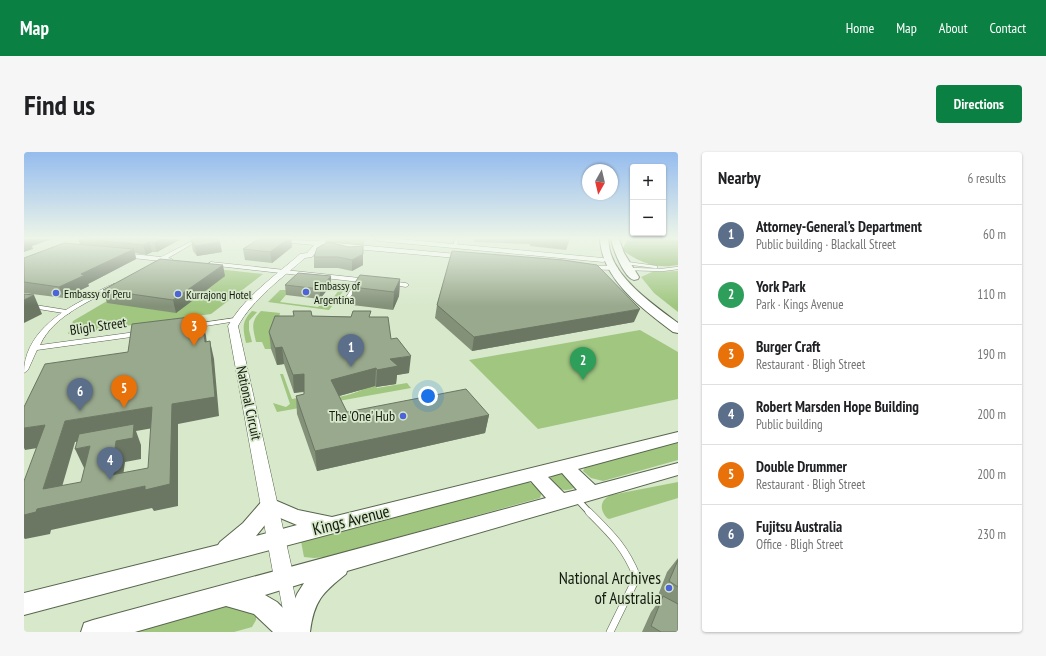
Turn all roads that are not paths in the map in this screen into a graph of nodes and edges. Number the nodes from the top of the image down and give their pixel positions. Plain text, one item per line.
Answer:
1 (158, 261) edge
2 (297, 261) edge
3 (606, 261) edge
4 (623, 261) edge
5 (634, 261) edge
6 (610, 262) junction
7 (155, 263) edge
8 (208, 264) edge
9 (626, 266) junction
10 (647, 266) junction
11 (678, 268) edge
12 (668, 269) junction
13 (651, 270) junction
14 (285, 272) junction
15 (637, 276) junction
16 (622, 279) junction
17 (360, 280) junction
18 (375, 281) edge
19 (383, 282) edge
20 (118, 284) edge
21 (406, 284) dead end
22 (345, 302) dead end
23 (24, 305) edge
24 (68, 312) junction
25 (678, 317) edge
26 (235, 320) junction
27 (187, 327) edge
28 (678, 329) edge
29 (148, 332) edge
30 (36, 348) junction
31 (24, 370) edge
32 (678, 437) edge
33 (565, 466) junction
34 (678, 469) edge
35 (535, 474) junction
36 (576, 497) junction
37 (270, 505) junction
38 (333, 525) junction
39 (276, 539) junction
40 (219, 553) junction
41 (345, 562) junction
42 (284, 578) junction
43 (224, 595) junction
44 (24, 604) edge
45 (93, 632) edge
46 (289, 632) edge
47 (295, 632) edge
48 (298, 632) edge
49 (610, 632) edge

1 - 7 street
2 - 14 main road
3 - 6 main road
4 - 9 highway
5 - 10 lane
6 - 9 highway
6 - 16 highway
6 - 16 main road
8 - 14 street
9 - 10 lane
9 - 13 lane
9 - 15 highway
10 - 12 lane
11 - 12 lane
12 - 13 lane
13 - 15 lane
14 - 17 street
14 - 26 main road
15 - 25 highway
16 - 28 highway
17 - 18 street
17 - 22 lane
19 - 21 street
20 - 24 street
23 - 24 lane
24 - 30 street
26 - 27 street
26 - 37 main road, National Circuit
29 - 30 street, Bligh Street
30 - 31 street
32 - 33 main road, Kings Avenue
33 - 35 main road, Kings Avenue
33 - 36 main road
34 - 36 main road
35 - 36 main road
35 - 38 main road, Kings Avenue
36 - 41 main road
36 - 49 lane
37 - 38 main road
37 - 39 main road, National Circuit
37 - 40 main road
38 - 39 main road, Kings Avenue
39 - 40 main road, Kings Avenue
39 - 42 main road, National Circuit
40 - 44 main road, Kings Avenue
41 - 42 main road
41 - 48 main road
42 - 43 main road
42 - 47 street
43 - 45 main road
43 - 46 main road

